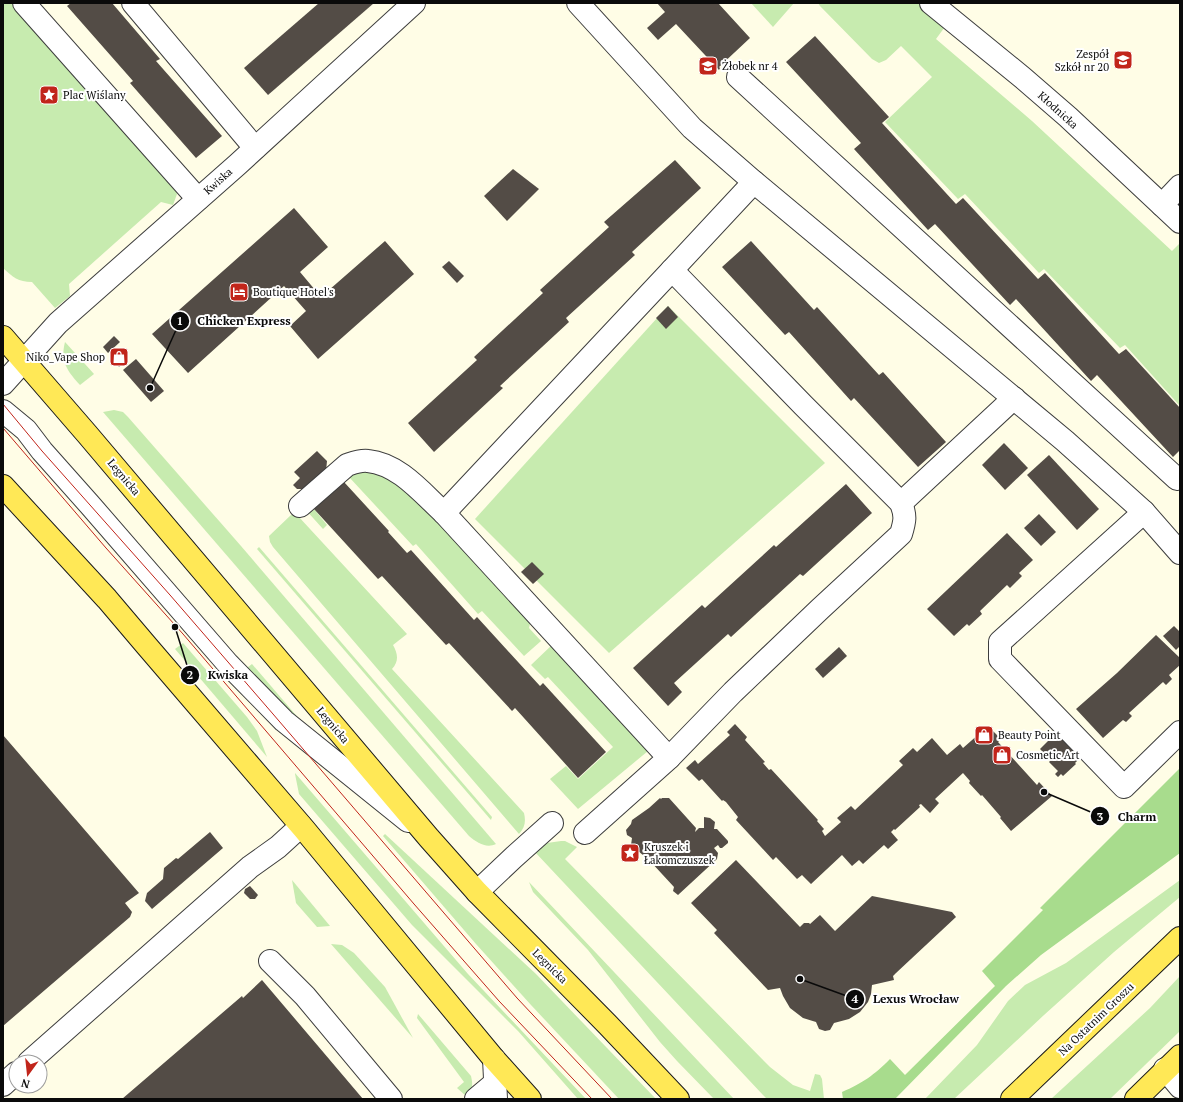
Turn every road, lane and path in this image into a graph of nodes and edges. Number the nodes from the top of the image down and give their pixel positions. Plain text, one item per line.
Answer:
1 (24, 3) edge
2 (133, 3) edge
3 (414, 3) edge
4 (578, 3) edge
5 (931, 3) edge
6 (738, 77) dead end
7 (255, 148) junction
8 (754, 182) junction
9 (1180, 186) edge
10 (198, 199) junction
11 (1162, 205) junction
12 (1180, 222) edge
13 (672, 270) junction
14 (3, 337) edge
15 (24, 360) junction
16 (3, 384) edge
17 (1014, 398) junction
18 (3, 411) edge
19 (1177, 479) dead end
20 (3, 486) edge
21 (901, 503) junction
22 (300, 506) dead end
23 (1144, 512) junction
24 (444, 513) junction
25 (1180, 553) edge
26 (1180, 732) edge
27 (669, 758) junction
28 (552, 823) dead end
29 (301, 826) junction
30 (585, 832) dead end
31 (429, 838) junction
32 (477, 892) junction
33 (1180, 938) edge
34 (270, 961) dead end
35 (38, 1054) edge
36 (494, 1059) junction
37 (1173, 1062) edge
38 (1180, 1086) edge
39 (495, 1091) edge
40 (391, 1099) edge
41 (476, 1099) edge
42 (530, 1099) edge
43 (678, 1099) edge
44 (1012, 1099) edge
45 (1136, 1099) edge

1 - 10 street
2 - 7 street
3 - 7 street, Kwiska
4 - 8 street
5 - 11 street, Kłodnicka
6 - 19 street
7 - 10 street, Kwiska
8 - 13 street
8 - 17 street
9 - 11 street
10 - 15 street, Kwiska
11 - 12 street, Kłodnicka
13 - 21 street
13 - 24 street
14 - 15 main road, Legnicka
15 - 16 street, Kwiska
15 - 31 main road, Legnicka
17 - 21 street
17 - 23 street
18 - 31 street
20 - 29 main road
21 - 27 street
22 - 24 street
23 - 25 street
23 - 26 street
24 - 27 street
27 - 30 street
28 - 32 street
29 - 35 street
29 - 36 main road
31 - 32 main road, Legnicka
32 - 43 main road, Legnicka
33 - 44 main road, Na Ostatnim Groszu
34 - 40 street
36 - 39 street
36 - 42 main road
37 - 38 street
37 - 45 main road
39 - 41 street

